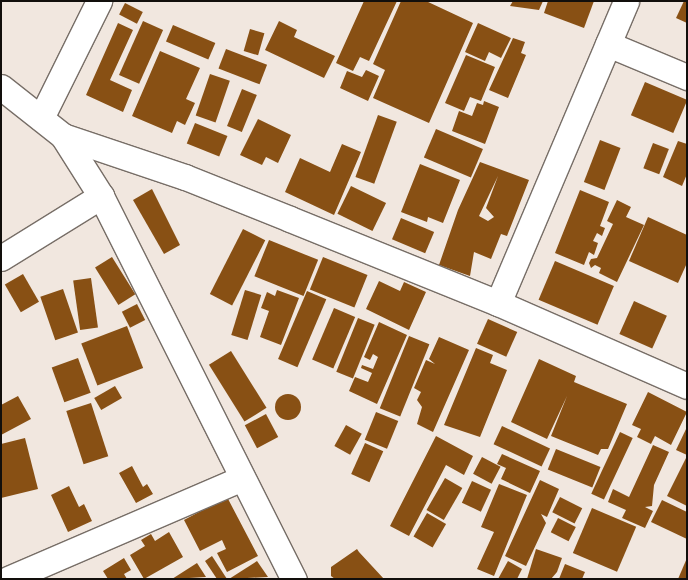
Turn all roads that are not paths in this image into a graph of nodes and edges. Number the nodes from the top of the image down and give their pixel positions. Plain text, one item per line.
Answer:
1 (99, 1) edge
2 (626, 1) edge
3 (608, 44) junction
4 (687, 77) edge
5 (1, 87) edge
6 (41, 118) junction
7 (63, 136) junction
8 (101, 196) junction
9 (1, 258) edge
10 (498, 303) junction
11 (687, 386) edge
12 (242, 478) junction
13 (8, 579) edge
14 (294, 579) edge

1 - 6 street
2 - 3 street
3 - 4 street
3 - 10 street
5 - 6 street
6 - 7 street
7 - 8 street
7 - 10 street
8 - 9 street
8 - 12 street
10 - 11 street
12 - 13 street
12 - 14 street

